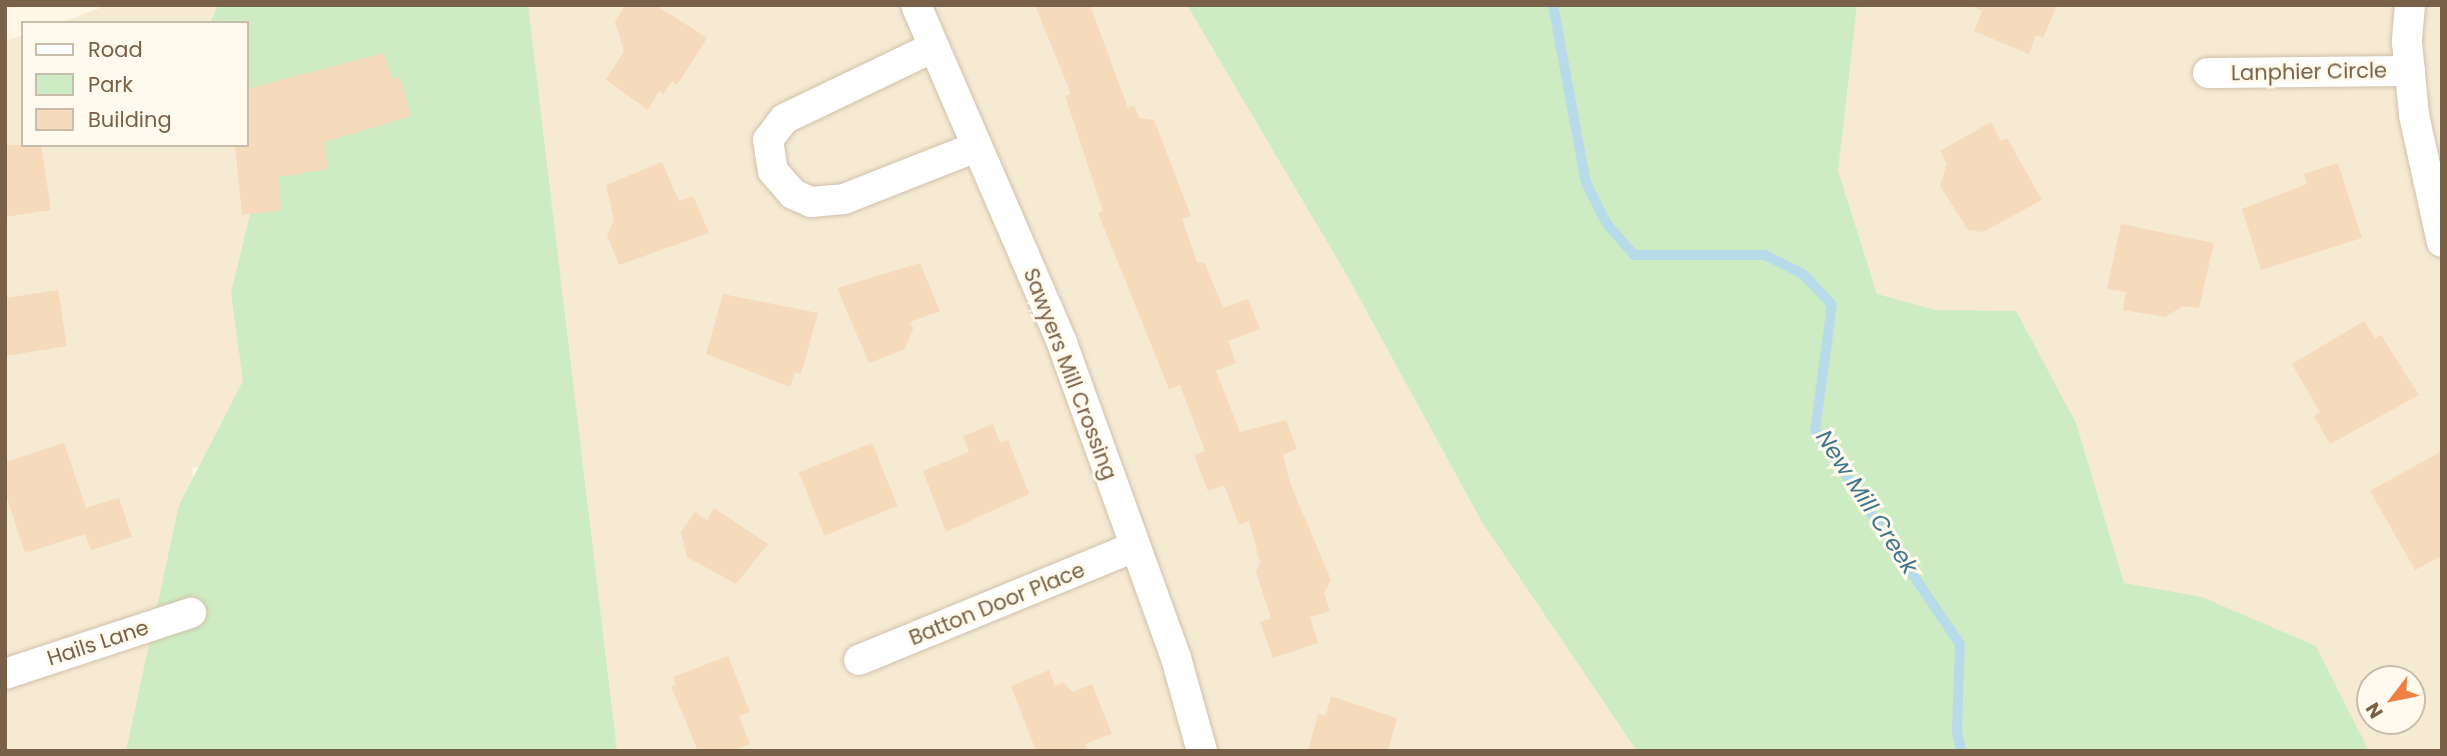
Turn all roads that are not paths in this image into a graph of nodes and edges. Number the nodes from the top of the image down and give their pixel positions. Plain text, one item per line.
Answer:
1 (916, 5) edge
2 (2410, 5) edge
3 (934, 47) junction
4 (2410, 71) junction
5 (2208, 73) dead end
6 (976, 147) junction
7 (2442, 242) edge
8 (1135, 547) junction
9 (191, 613) dead end
10 (859, 660) dead end
11 (5, 674) edge
12 (1202, 751) edge

1 - 3 street, Sawyers Mill Crossing
2 - 4 street
3 - 6 street, Sawyers Mill Crossing
3 - 6 street
4 - 5 street, Lanphier Circle
4 - 7 street
6 - 8 street, Sawyers Mill Crossing
8 - 10 street, Batton Door Place
8 - 12 street, Sawyers Mill Crossing
9 - 11 street, Hails Lane

